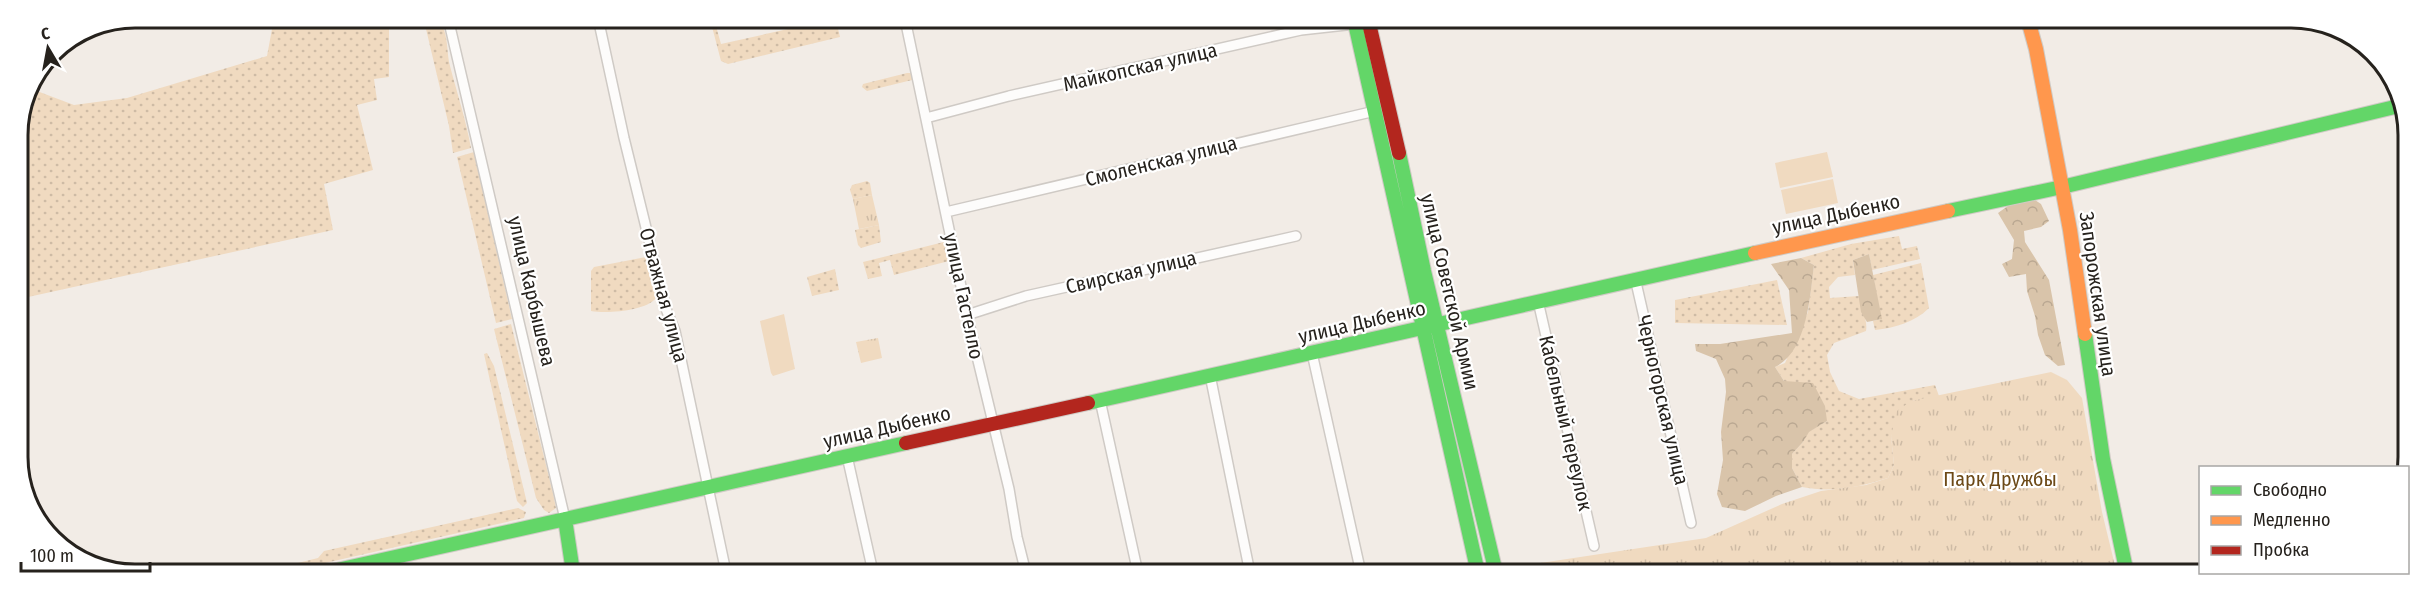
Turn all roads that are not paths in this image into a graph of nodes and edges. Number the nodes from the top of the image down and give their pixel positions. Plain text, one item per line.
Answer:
1 (1311, 28) edge
2 (1360, 28) edge
3 (1361, 28) edge
4 (2030, 28) edge
5 (452, 29) edge
6 (600, 29) edge
7 (907, 29) edge
8 (2394, 107) edge
9 (1375, 111) junction
10 (926, 118) junction
11 (2061, 186) junction
12 (946, 212) junction
13 (1296, 236) dead end
14 (1635, 278) junction
15 (1538, 301) junction
16 (967, 315) junction
17 (1430, 326) junction
18 (1312, 353) junction
19 (1210, 375) junction
20 (1100, 400) junction
21 (992, 424) junction
22 (848, 456) junction
23 (709, 487) junction
24 (566, 519) junction
25 (1691, 523) dead end
26 (1594, 546) dead end
27 (1248, 563) edge
28 (1359, 563) edge
29 (1476, 563) edge
30 (1494, 563) edge
31 (2125, 563) edge
32 (392, 564) edge
33 (571, 564) edge
34 (724, 564) edge
35 (871, 564) edge
36 (1024, 564) edge
37 (1136, 564) edge

1 - 10 street, Майкопская улица
2 - 9 main road, улица Советской Армии
3 - 17 main road, улица Советской Армии
4 - 11 main road, Запорожская улица
5 - 24 street, улица Карбышева
6 - 23 street, Отважная улица
7 - 10 street, улица Гастелло
8 - 11 main road, улица Дыбенко
9 - 12 street, Смоленская улица
9 - 17 main road, улица Советской Армии
10 - 12 street, улица Гастелло
11 - 14 main road, улица Дыбенко
11 - 31 main road, Запорожская улица
12 - 16 street, улица Гастелло
13 - 16 street, Свирская улица
14 - 15 main road, улица Дыбенко
14 - 25 street, Черногорская улица
15 - 17 main road, улица Дыбенко
15 - 26 street, Кабельный переулок
16 - 21 street, улица Гастелло
17 - 18 main road, улица Дыбенко
17 - 29 main road, улица Советской Армии
17 - 30 main road, улица Советской Армии
18 - 19 main road, улица Дыбенко
18 - 28 street
19 - 20 main road, улица Дыбенко
19 - 27 street
20 - 21 main road, улица Дыбенко
20 - 37 street
21 - 22 main road, улица Дыбенко
21 - 36 street, улица Гастелло
22 - 23 main road, улица Дыбенко
22 - 35 street
23 - 24 main road, улица Дыбенко
23 - 34 street, Отважная улица
24 - 32 main road, улица Дыбенко
24 - 33 main road, улица Карбышева

